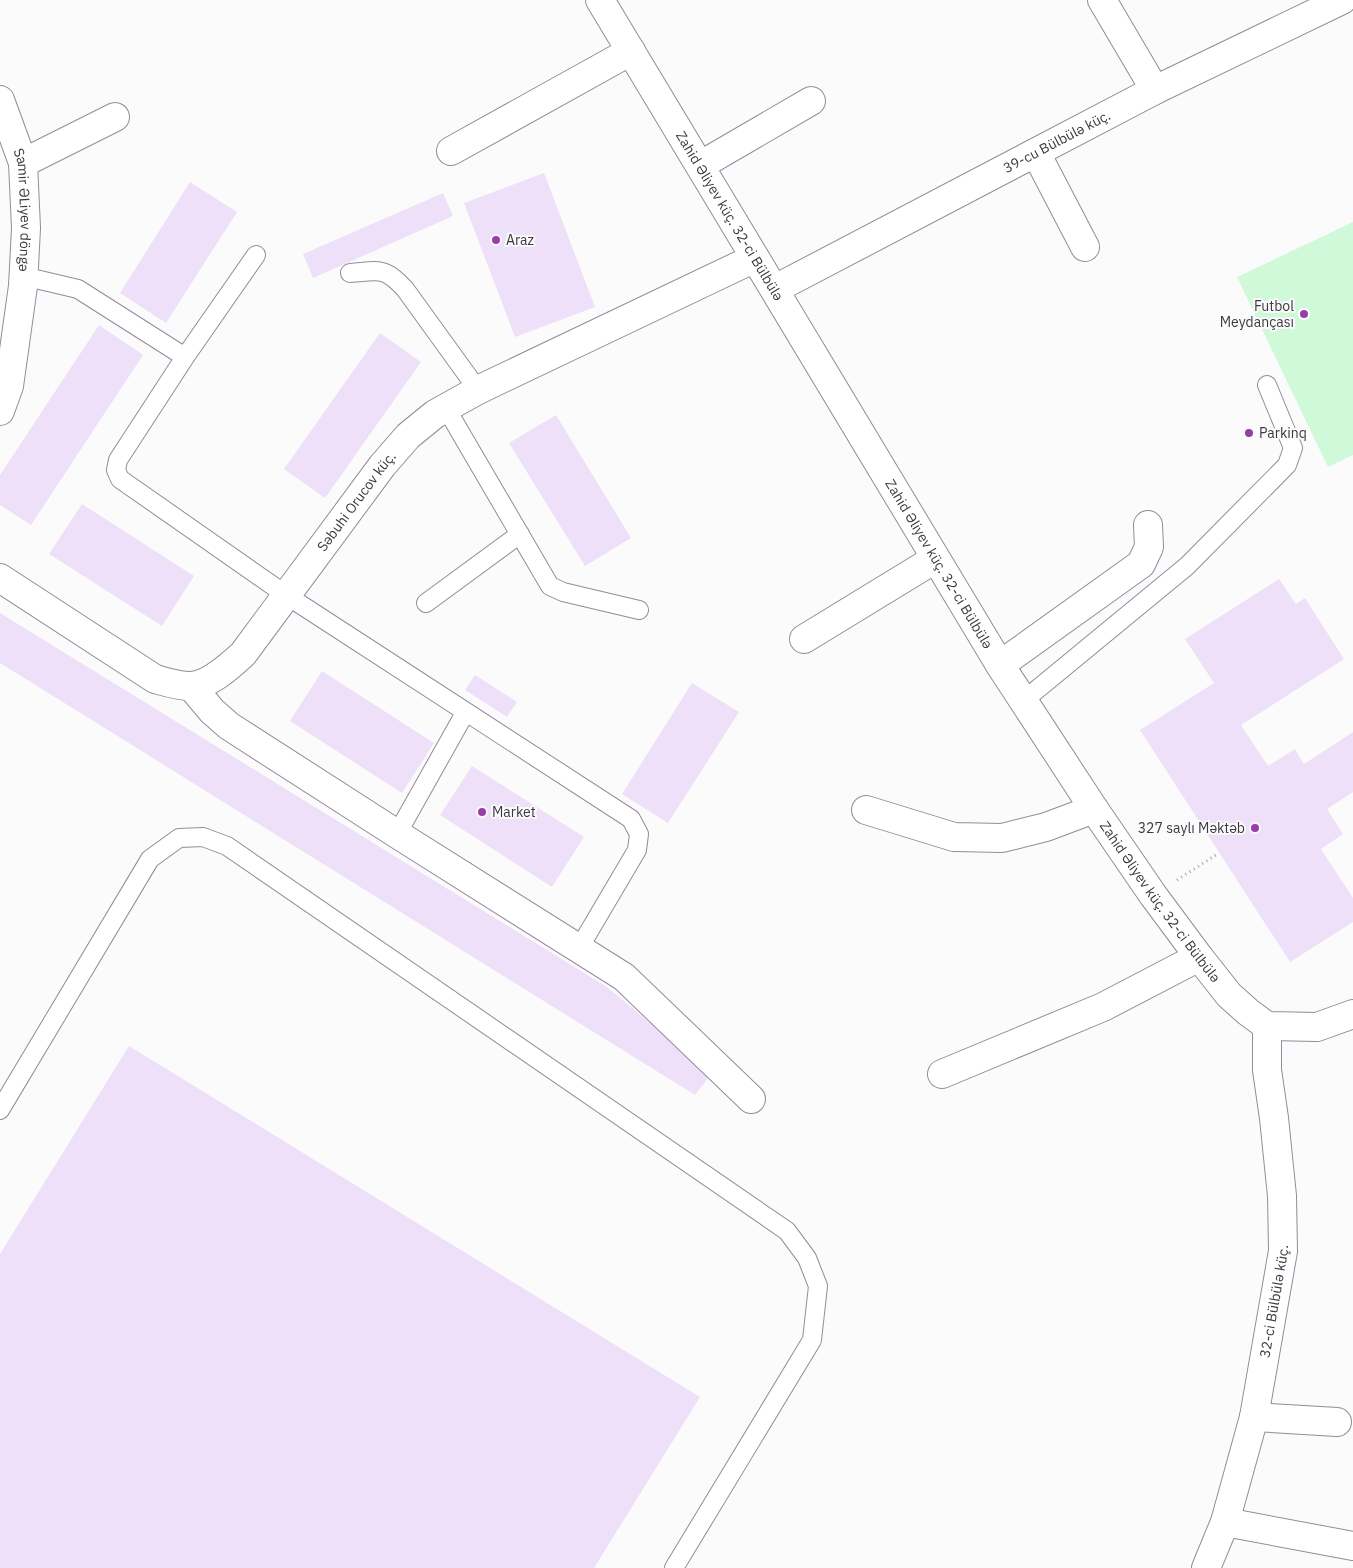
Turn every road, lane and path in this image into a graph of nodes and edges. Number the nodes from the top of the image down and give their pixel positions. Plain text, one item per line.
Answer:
1 (600, 0) edge
2 (1102, 0) edge
3 (1342, 0) edge
4 (631, 51) junction
5 (1155, 90) junction
6 (0, 100) edge
7 (811, 101) dead end
8 (115, 117) dead end
9 (451, 151) dead end
10 (1036, 153) junction
11 (23, 163) junction
12 (700, 165) junction
13 (1085, 247) dead end
14 (256, 255) dead end
15 (755, 258) junction
16 (350, 272) dead end
17 (23, 276) junction
18 (775, 289) junction
19 (185, 358) junction
20 (1267, 385) dead end
21 (478, 390) junction
22 (3, 392) edge
23 (446, 408) junction
24 (1148, 525) dead end
25 (520, 534) junction
26 (935, 559) junction
27 (0, 578) edge
28 (286, 595) junction
29 (426, 603) dead end
30 (638, 610) dead end
31 (804, 638) dead end
32 (1000, 665) junction
33 (192, 686) junction
34 (1023, 701) junction
35 (465, 713) junction
36 (866, 810) dead end
37 (1094, 810) junction
38 (397, 834) junction
39 (1219, 853) dead end
40 (1153, 895) junction
41 (578, 950) junction
42 (1199, 957) junction
43 (1353, 1014) edge
44 (1267, 1026) junction
45 (942, 1074) dead end
46 (751, 1099) dead end
47 (0, 1110) edge
48 (1254, 1417) junction
49 (1337, 1422) dead end
50 (1225, 1522) junction
51 (1353, 1546) edge
52 (674, 1568) edge
53 (1206, 1568) edge

1 - 4 street, Zahid Əliyev küç. 32-ci Bülbülə
2 - 5 street
3 - 5 street, 39-cu Bülbülə küç.
4 - 9 street
4 - 12 street, Zahid Əliyev küç. 32-ci Bülbülə
5 - 10 street, 39-cu Bülbülə küç.
6 - 11 street, Samir ƏLiyev döngə
7 - 12 street
8 - 11 street
10 - 13 street
10 - 18 street, 39-cu Bülbülə küç.
11 - 17 street, Samir ƏLiyev döngə
12 - 15 street, Zahid Əliyev küç. 32-ci Bülbülə
14 - 19 lane
15 - 18 street, Zahid Əliyev küç. 32-ci Bülbülə
15 - 21 street, Səbuhi Orucov küç.
16 - 21 lane
17 - 19 lane
17 - 22 street, Samir ƏLiyev döngə
18 - 26 street, Zahid Əliyev küç. 32-ci Bülbülə
19 - 28 lane
20 - 34 lane
21 - 23 street, Səbuhi Orucov küç.
23 - 25 lane
23 - 28 street, Səbuhi Orucov küç.
24 - 32 street
25 - 29 lane
25 - 30 lane
26 - 31 street
26 - 32 street, Zahid Əliyev küç. 32-ci Bülbülə
27 - 33 street
28 - 33 street, Səbuhi Orucov küç.
28 - 35 lane
32 - 34 street, Zahid Əliyev küç. 32-ci Bülbülə
33 - 38 street
34 - 37 street, Zahid Əliyev küç. 32-ci Bülbülə
35 - 38 lane
35 - 41 lane
36 - 37 street
37 - 40 street, Zahid Əliyev küç. 32-ci Bülbülə
38 - 41 street
39 - 40 path
40 - 42 street, Zahid Əliyev küç. 32-ci Bülbülə
41 - 46 street
42 - 44 street, Zahid Əliyev küç. 32-ci Bülbülə
42 - 45 street
43 - 44 street
44 - 48 street, 32-ci Bülbülə küç.
47 - 52 lane
48 - 49 street
48 - 50 street, 32-ci Bülbülə küç.
50 - 51 street
50 - 53 street, 32-ci Bülbülə küç.

